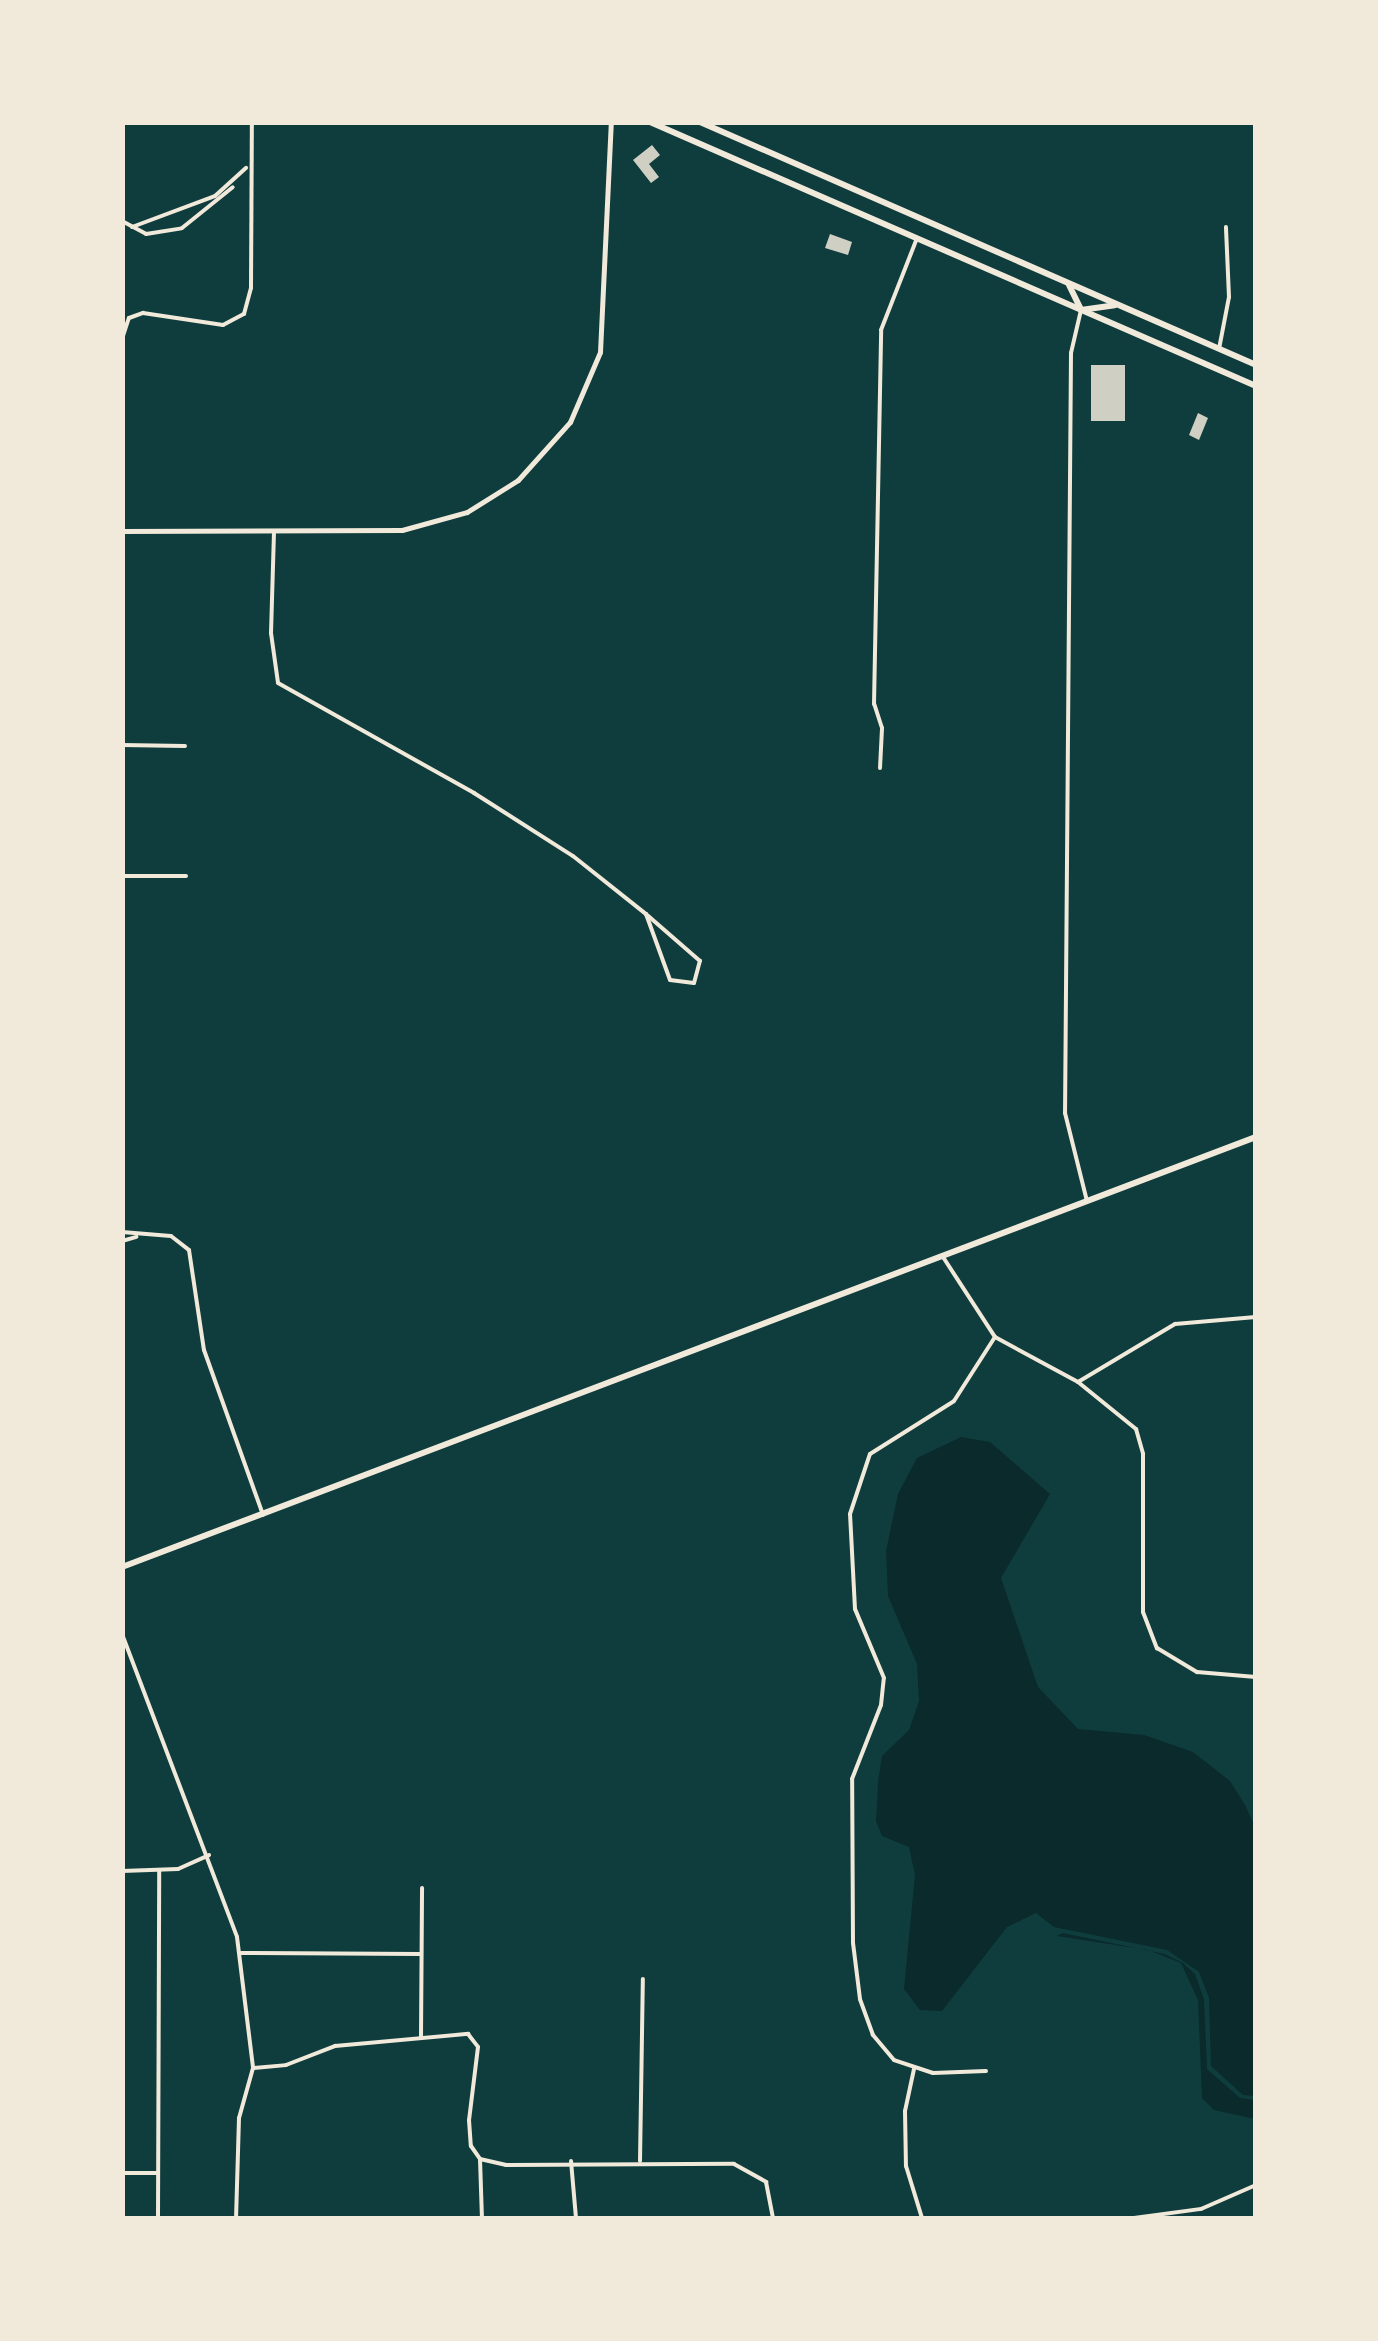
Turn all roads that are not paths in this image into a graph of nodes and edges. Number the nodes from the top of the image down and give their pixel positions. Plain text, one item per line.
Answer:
1 (252, 122) edge
2 (611, 122) edge
3 (650, 122) edge
4 (700, 122) edge
5 (249, 164) junction
6 (235, 184) junction
7 (122, 221) edge
8 (132, 227) junction
9 (1226, 227) dead end
10 (917, 238) junction
11 (1068, 284) junction
12 (1116, 305) junction
13 (1081, 310) junction
14 (122, 339) edge
15 (1219, 349) junction
16 (1256, 365) edge
17 (1256, 386) edge
18 (122, 531) edge
19 (274, 532) junction
20 (122, 745) edge
21 (186, 746) dead end
22 (880, 768) dead end
23 (122, 876) edge
24 (186, 876) dead end
25 (646, 914) junction
26 (1256, 1136) edge
27 (1087, 1201) junction
28 (122, 1232) edge
29 (141, 1236) junction
30 (122, 1241) edge
31 (943, 1256) junction
32 (1256, 1317) edge
33 (995, 1337) junction
34 (1078, 1382) junction
35 (263, 1515) junction
36 (122, 1567) edge
37 (122, 1634) edge
38 (1256, 1677) edge
39 (209, 1855) junction
40 (122, 1871) edge
41 (159, 1872) junction
42 (422, 1888) dead end
43 (239, 1952) junction
44 (421, 1954) junction
45 (643, 1979) dead end
46 (421, 2038) junction
47 (254, 2068) junction
48 (914, 2069) junction
49 (986, 2072) dead end
50 (480, 2159) junction
51 (571, 2161) junction
52 (640, 2161) junction
53 (122, 2173) edge
54 (158, 2173) junction
55 (1256, 2186) edge
56 (1168, 2217) edge
57 (158, 2218) edge
58 (236, 2218) edge
59 (482, 2218) edge
60 (576, 2218) edge
61 (773, 2218) edge
62 (922, 2218) edge
63 (1134, 2218) edge

1 - 5 street
2 - 19 street
3 - 10 main road
4 - 11 main road
5 - 6 street
5 - 14 street
6 - 8 street
6 - 8 street
7 - 8 street
9 - 15 street
10 - 13 main road
10 - 22 street
11 - 12 main road
11 - 13 main road
12 - 13 main road
12 - 15 main road
13 - 17 main road
13 - 27 street
15 - 16 main road
18 - 19 street
19 - 25 street
20 - 21 street
23 - 24 street
25 - 25 street
26 - 27 main road
27 - 31 main road
28 - 29 street
29 - 30 street
29 - 35 street
31 - 33 street
31 - 35 main road
32 - 34 street
33 - 34 street
33 - 48 street
34 - 38 street
35 - 36 main road
37 - 39 street
39 - 41 street
39 - 43 street
40 - 41 street
41 - 54 street
42 - 44 street
43 - 44 street
43 - 47 street
44 - 46 street
45 - 52 street
46 - 47 street
46 - 50 street
47 - 58 street
48 - 49 street
48 - 62 street
50 - 51 street
50 - 59 street
51 - 52 street
51 - 60 street
52 - 61 street
53 - 54 street
54 - 57 street
55 - 56 street
56 - 63 street

